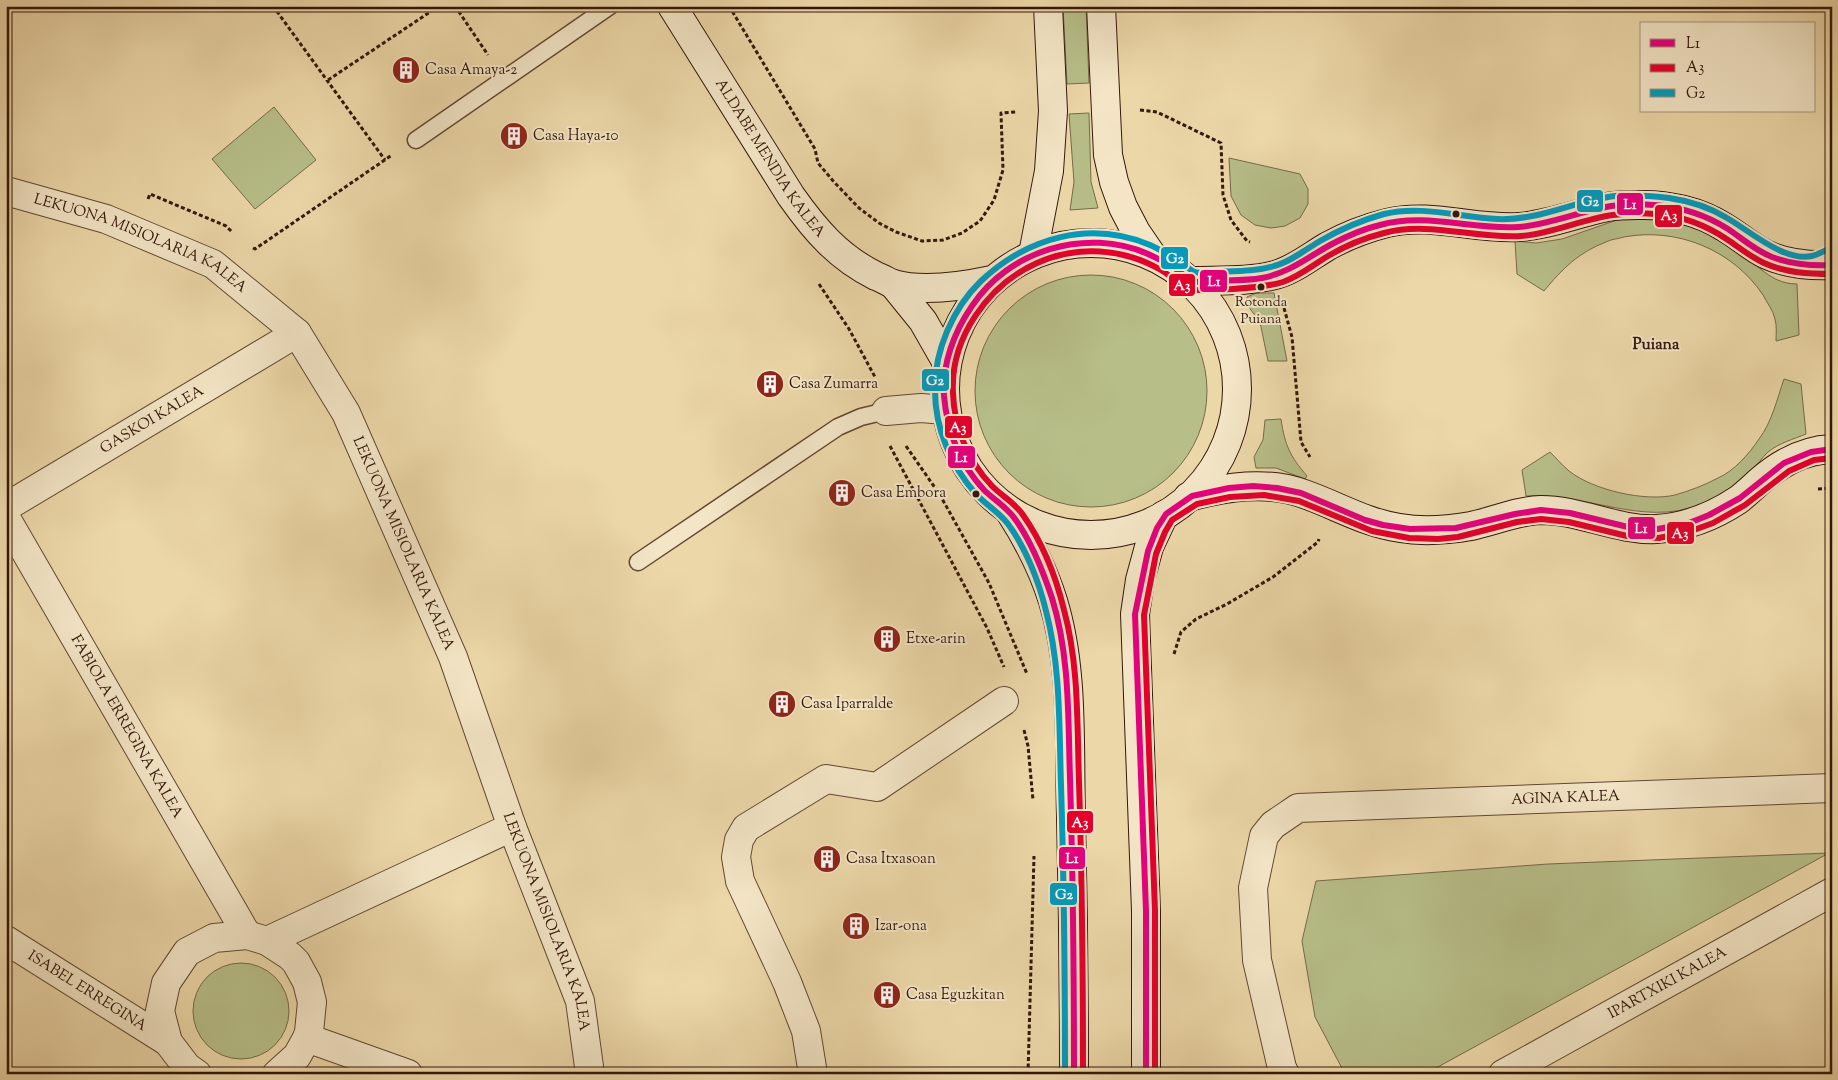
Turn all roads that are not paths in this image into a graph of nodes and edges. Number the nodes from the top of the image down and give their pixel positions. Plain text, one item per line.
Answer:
1 (610, 6) edge
2 (672, 6) edge
3 (1048, 6) edge
4 (1101, 6) edge
5 (416, 140) dead end
6 (6, 191) edge
7 (1033, 254) junction
8 (1151, 254) junction
9 (1825, 263) edge
10 (992, 280) junction
11 (1192, 281) junction
12 (893, 284) junction
13 (297, 333) junction
14 (947, 362) junction
15 (945, 410) junction
16 (886, 411) joint
17 (1832, 449) edge
18 (1188, 497) junction
19 (6, 507) edge
20 (1010, 512) junction
21 (1164, 515) junction
22 (6, 518) edge
23 (638, 562) dead end
24 (1004, 701) dead end
25 (1832, 788) edge
26 (512, 826) junction
27 (1832, 892) edge
28 (257, 938) junction
29 (6, 940) edge
30 (307, 1038) junction
31 (168, 1042) junction
32 (197, 1074) edge
33 (277, 1074) edge
34 (408, 1074) edge
35 (590, 1074) edge
36 (813, 1074) edge
37 (1074, 1074) edge
38 (1146, 1074) edge
39 (1284, 1074) edge
40 (1503, 1074) edge

1 - 5 lane
2 - 12 street, ALDABE MENDIA KALEA
3 - 7 street
4 - 8 street
6 - 13 street, LEKUONA MISIOLARIA KALEA
7 - 8 street
7 - 10 street
8 - 11 street
9 - 11 street
10 - 12 street, ALDABE MENDIA KALEA
10 - 14 street
11 - 18 street
12 - 14 street, ALDABE MENDIA KALEA
13 - 19 street, GASKOI KALEA
13 - 26 street, LEKUONA MISIOLARIA KALEA
14 - 15 street
15 - 16 street
15 - 20 street
16 - 23 lane
17 - 18 street
18 - 21 street
20 - 21 street
20 - 37 street
21 - 38 street
22 - 28 street, FABIOLA ERREGINA KALEA
24 - 36 street
25 - 39 street, AGINA KALEA
26 - 28 street
26 - 35 street, LEKUONA MISIOLARIA KALEA
27 - 40 street, IPARTXIKI KALEA
28 - 30 street
28 - 31 street
29 - 31 street, ISABEL ERREGINA
30 - 33 street
30 - 34 street
31 - 32 street

